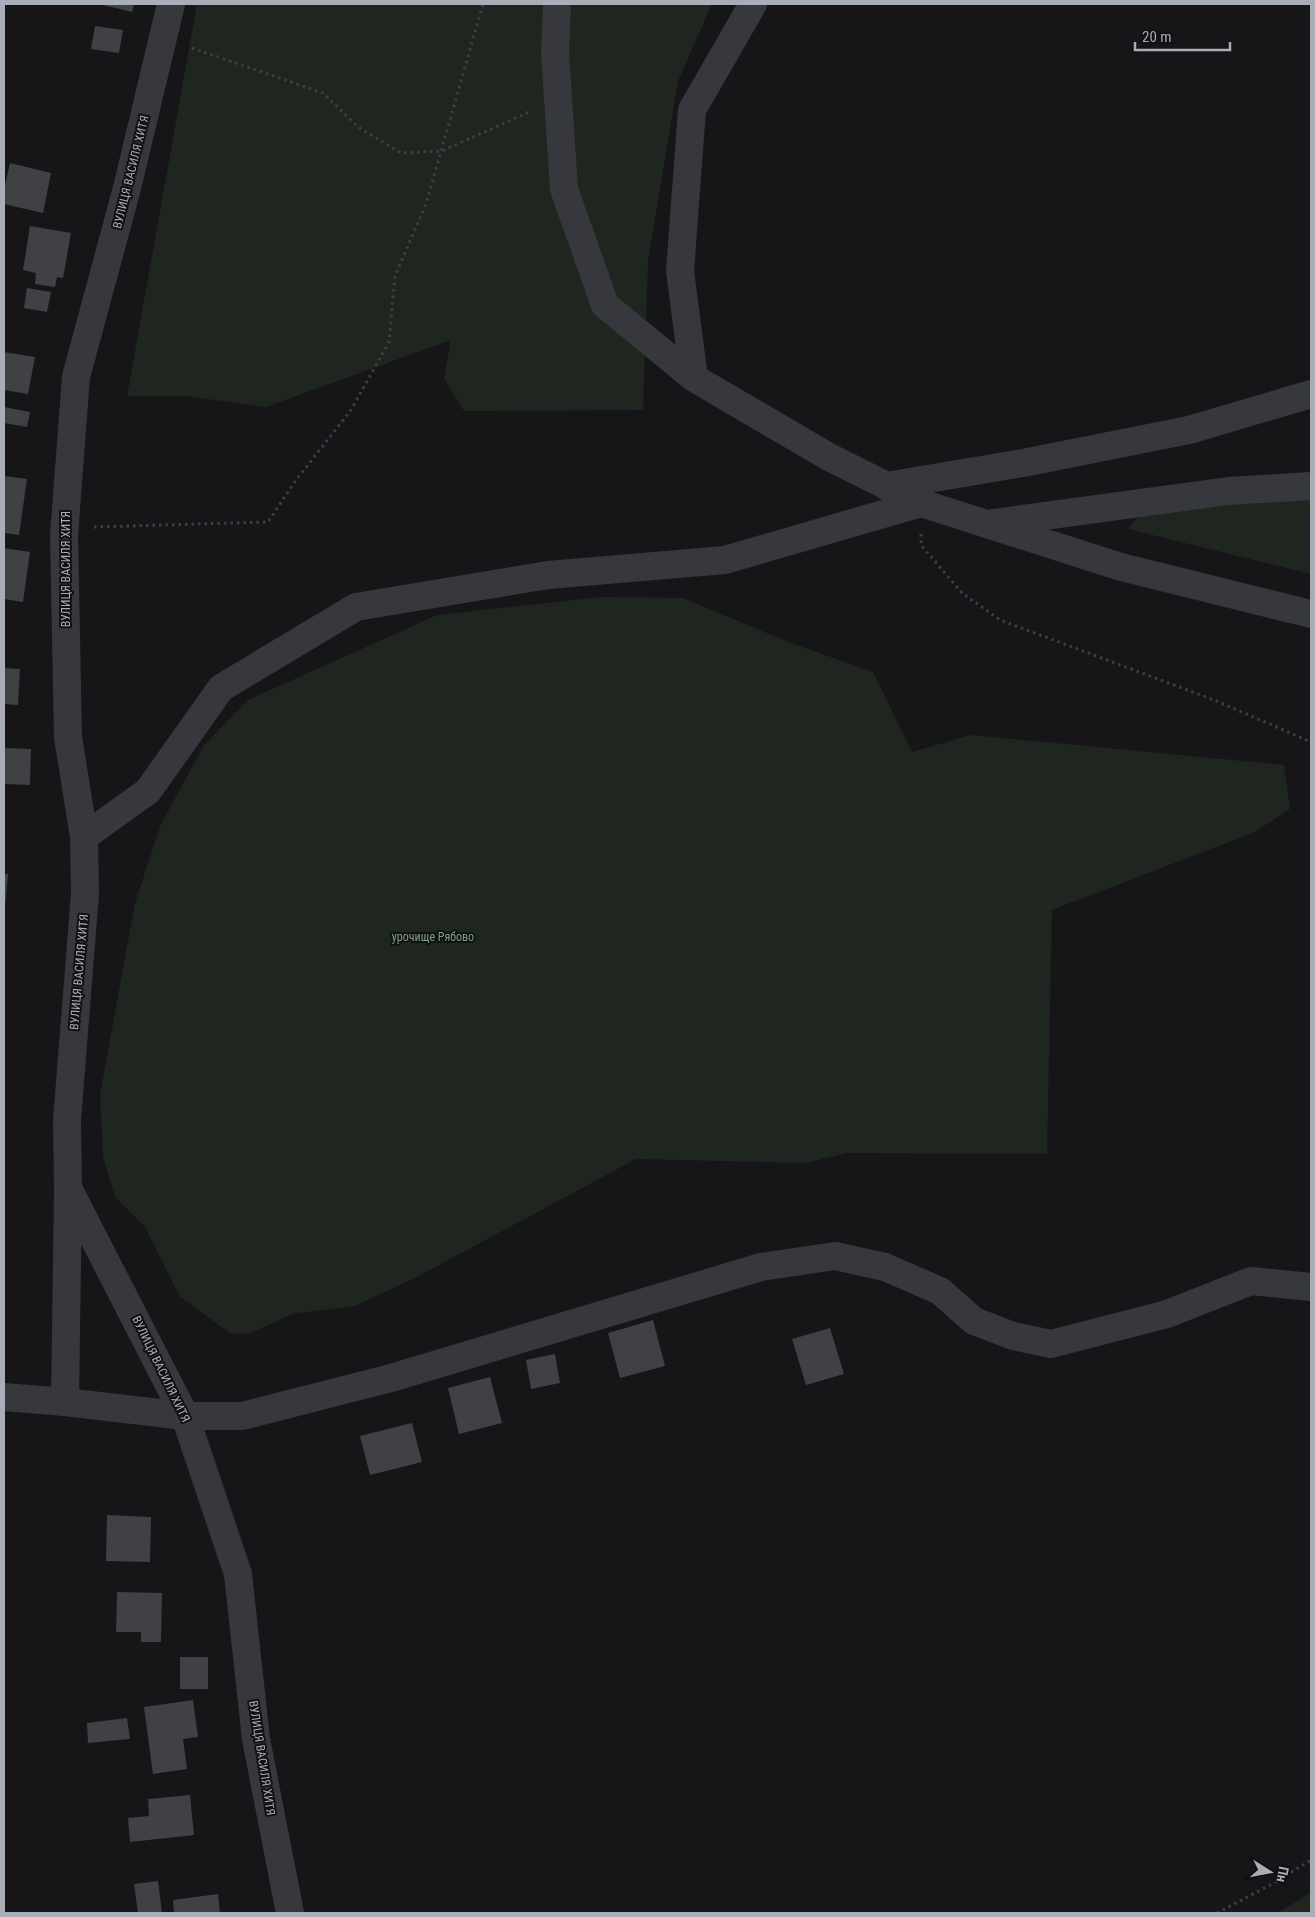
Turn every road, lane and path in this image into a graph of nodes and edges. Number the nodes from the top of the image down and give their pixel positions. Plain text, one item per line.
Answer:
1 (171, 4) edge
2 (483, 4) edge
3 (557, 4) edge
4 (753, 4) edge
5 (163, 38) junction
6 (558, 93) junction
7 (442, 151) junction
8 (694, 378) junction
9 (1311, 394) edge
10 (1311, 474) edge
11 (886, 486) junction
12 (1311, 486) edge
13 (1228, 491) junction
14 (921, 503) junction
15 (986, 524) junction
16 (64, 527) junction
17 (1311, 614) edge
18 (1311, 742) edge
19 (84, 837) junction
20 (68, 1188) junction
21 (1311, 1287) edge
22 (4, 1397) edge
23 (65, 1402) junction
24 (185, 1416) junction
25 (1311, 1860) edge
26 (290, 1913) edge
27 (1217, 1913) edge

1 - 5 street, ВУЛИЦЯ ВАСИЛЯ ХИТЯ
2 - 7 path
3 - 6 street
4 - 8 street
5 - 7 path
5 - 16 street, ВУЛИЦЯ ВАСИЛЯ ХИТЯ
6 - 7 path
6 - 8 street
7 - 16 path
8 - 11 street
9 - 11 street
10 - 13 street
11 - 14 street
12 - 13 street
13 - 15 street
14 - 15 street
14 - 18 path
14 - 19 street
15 - 17 street
16 - 19 street, ВУЛИЦЯ ВАСИЛЯ ХИТЯ
19 - 20 street, ВУЛИЦЯ ВАСИЛЯ ХИТЯ
20 - 23 street
20 - 24 street, ВУЛИЦЯ ВАСИЛЯ ХИТЯ
21 - 24 street
22 - 23 street
23 - 24 street
24 - 26 street, ВУЛИЦЯ ВАСИЛЯ ХИТЯ
25 - 27 path

